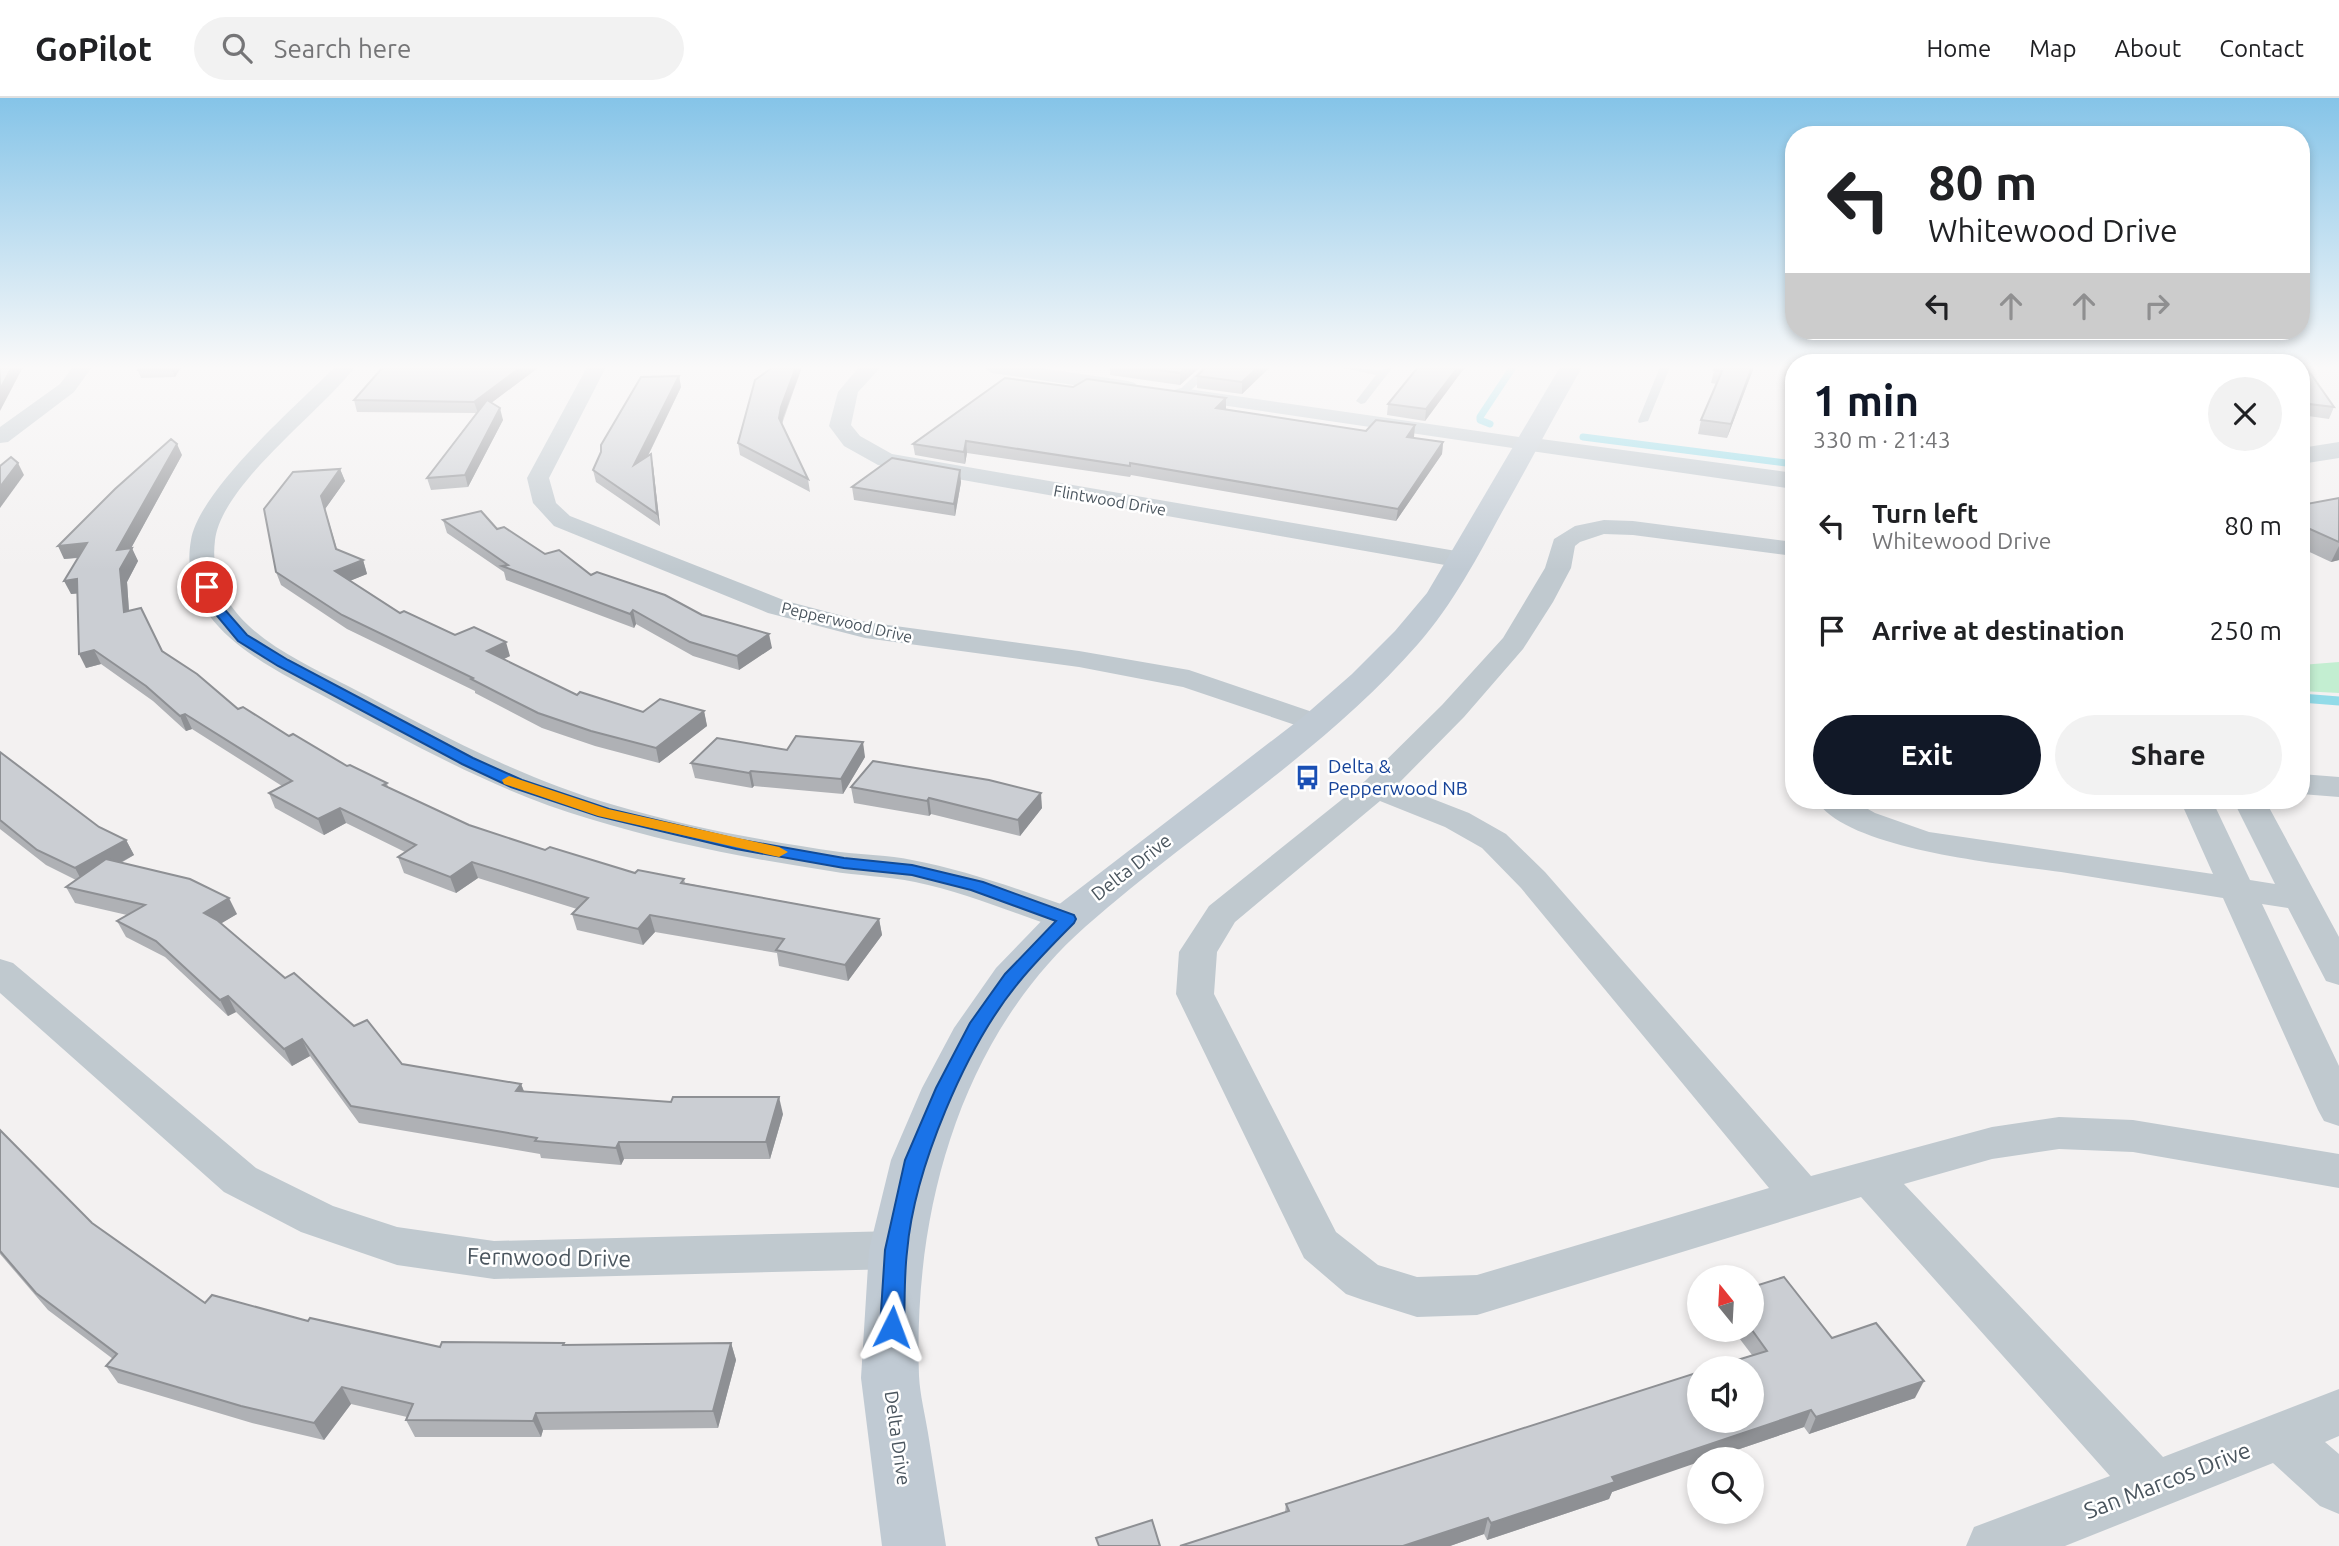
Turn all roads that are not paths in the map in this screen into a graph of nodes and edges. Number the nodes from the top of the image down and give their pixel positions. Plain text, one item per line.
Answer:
1 (280, 435) edge
2 (561, 435) edge
3 (847, 435) edge
4 (1461, 435) edge
5 (1532, 435) edge
6 (1526, 444) junction
7 (2339, 450) edge
8 (2310, 455) edge
9 (1785, 480) edge
10 (1785, 548) edge
11 (1462, 560) junction
12 (1317, 723) junction
13 (2310, 785) edge
14 (2339, 787) edge
15 (1376, 788) junction
16 (1844, 809) edge
17 (2200, 809) edge
18 (2254, 809) edge
19 (2239, 891) junction
20 (2302, 899) junction
21 (1068, 919) junction
22 (0, 972) edge
23 (2339, 972) edge
24 (2339, 1110) edge
25 (2339, 1171) edge
26 (1871, 1178) junction
27 (1802, 1196) junction
28 (896, 1250) junction
29 (2339, 1412) edge
30 (2280, 1436) junction
31 (2154, 1486) junction
32 (2339, 1488) edge
33 (914, 1546) edge
34 (1994, 1546) edge

1 - 21 street
2 - 12 street, Pepperwood Drive
3 - 11 street, Flintwood Drive
4 - 6 street
5 - 6 main road, Delta Drive
6 - 9 street
6 - 11 main road, Delta Drive
7 - 8 street
10 - 15 street
11 - 12 main road, Delta Drive
12 - 21 main road, Delta Drive
13 - 14 street
15 - 27 street
15 - 27 street
16 - 19 street
17 - 19 street
18 - 20 street
19 - 20 street
19 - 24 street
20 - 23 street
21 - 28 main road, Delta Drive
22 - 28 street, Fernwood Drive
25 - 26 street
26 - 27 street
26 - 31 street
28 - 33 main road, Delta Drive
29 - 30 street, San Marcos Drive
30 - 31 street, San Marcos Drive
30 - 32 street
31 - 34 street, San Marcos Drive

